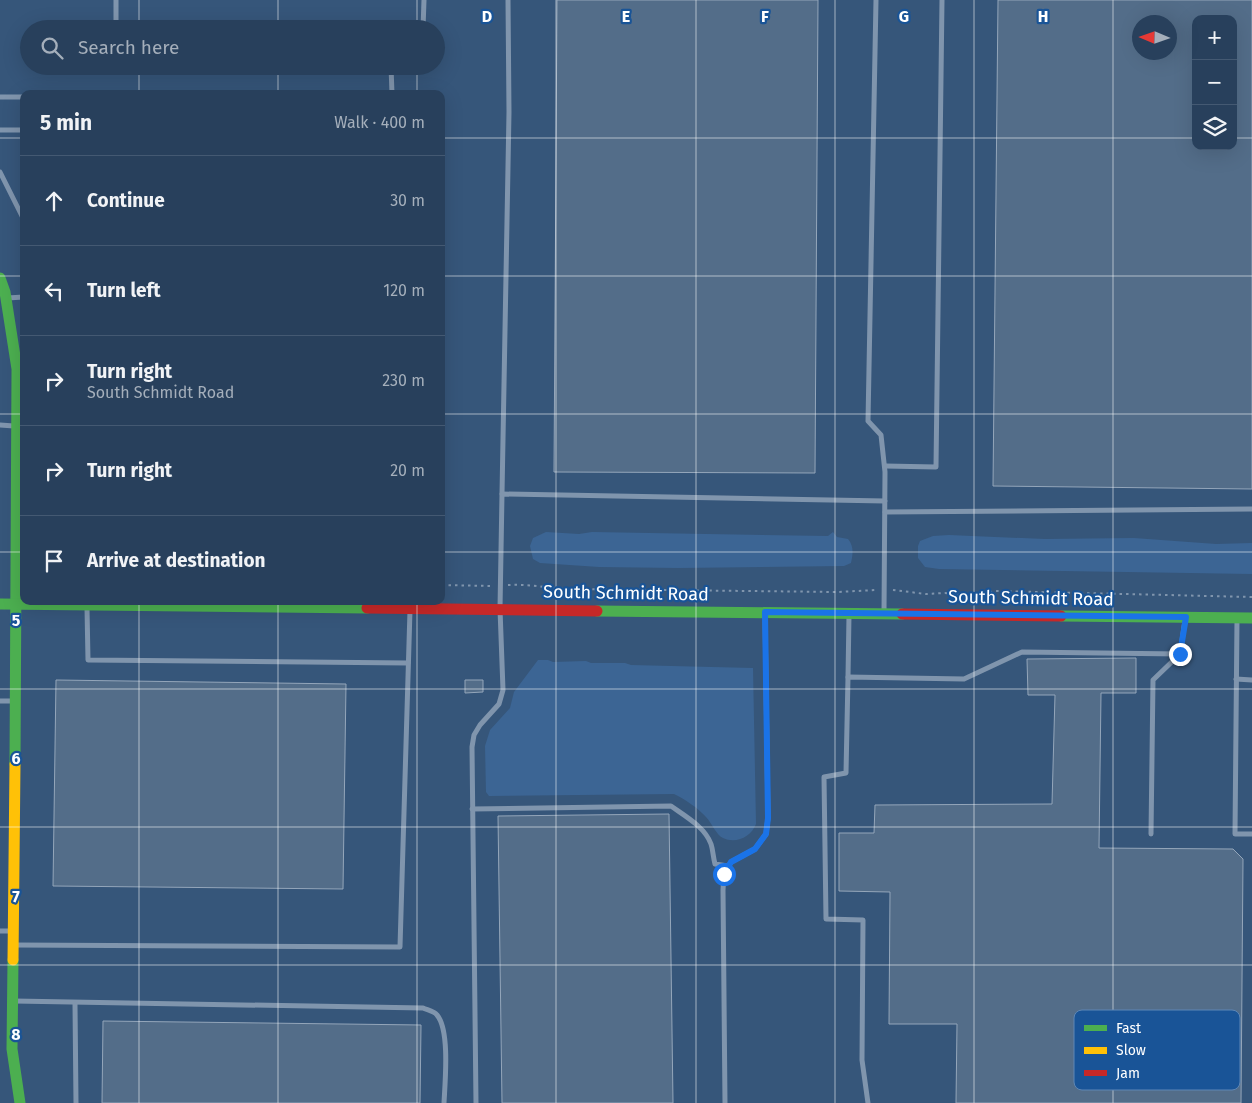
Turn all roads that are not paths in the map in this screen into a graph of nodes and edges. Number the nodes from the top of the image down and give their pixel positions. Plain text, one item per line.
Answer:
1 (116, 0) edge
2 (424, 0) edge
3 (508, 0) edge
4 (876, 0) edge
5 (942, 0) edge
6 (116, 20) edge
7 (424, 20) edge
8 (392, 75) edge
9 (392, 90) edge
10 (0, 97) edge
11 (20, 97) edge
12 (0, 130) edge
13 (20, 130) edge
14 (0, 172) edge
15 (20, 212) edge
16 (0, 278) edge
17 (20, 297) edge
18 (6, 298) junction
19 (20, 364) edge
20 (20, 388) edge
21 (0, 425) edge
22 (18, 426) junction
23 (885, 466) junction
24 (502, 494) junction
25 (885, 501) junction
26 (1252, 509) edge
27 (885, 512) junction
28 (0, 604) edge
29 (17, 604) junction
30 (20, 604) edge
31 (52, 605) edge
32 (113, 605) edge
33 (193, 605) edge
34 (437, 605) edge
35 (87, 606) junction
36 (410, 609) junction
37 (500, 609) junction
38 (765, 612) junction
39 (849, 613) junction
40 (884, 613) junction
41 (1186, 617) junction
42 (1237, 618) junction
43 (1252, 618) edge
44 (1180, 654) junction
45 (408, 663) junction
46 (848, 677) junction
47 (1236, 679) junction
48 (1252, 680) edge
49 (0, 701) edge
50 (16, 701) junction
51 (472, 809) junction
52 (1151, 834) dead end
53 (1252, 834) edge
54 (728, 866) junction
55 (0, 931) edge
56 (14, 931) junction
57 (14, 945) junction
58 (13, 1001) junction
59 (75, 1004) junction
60 (20, 1103) edge
61 (76, 1103) edge
62 (444, 1103) edge
63 (476, 1103) edge
64 (725, 1103) edge
65 (868, 1103) edge

1 - 6 lane
2 - 7 lane
3 - 24 lane
4 - 23 lane
5 - 23 lane
8 - 9 lane
10 - 11 lane
12 - 13 lane
14 - 15 lane
16 - 18 street
17 - 18 lane
18 - 19 street
20 - 22 street
21 - 22 lane
22 - 29 street
23 - 25 lane
24 - 25 lane
24 - 37 lane
25 - 27 lane
26 - 27 lane
27 - 40 lane
28 - 29 street, South Schmidt Road
29 - 30 street, South Schmidt Road
29 - 50 street
31 - 35 street, South Schmidt Road
32 - 35 street, South Schmidt Road
33 - 36 street, South Schmidt Road
34 - 36 street, South Schmidt Road
34 - 37 street, South Schmidt Road
35 - 45 lane
36 - 45 lane
37 - 38 street, South Schmidt Road
37 - 51 lane
38 - 39 street, South Schmidt Road
38 - 54 lane
39 - 40 street, South Schmidt Road
39 - 46 lane
40 - 41 street, South Schmidt Road
41 - 42 street, South Schmidt Road
41 - 44 lane
42 - 43 street, South Schmidt Road
42 - 47 lane
44 - 46 lane
44 - 52 lane
45 - 57 lane
46 - 65 lane
47 - 48 lane
47 - 53 lane
49 - 50 lane
50 - 56 street
51 - 54 lane
51 - 63 lane
54 - 64 lane
55 - 56 lane
56 - 57 street
57 - 58 street
58 - 59 lane
58 - 60 street
59 - 61 lane
59 - 62 lane

